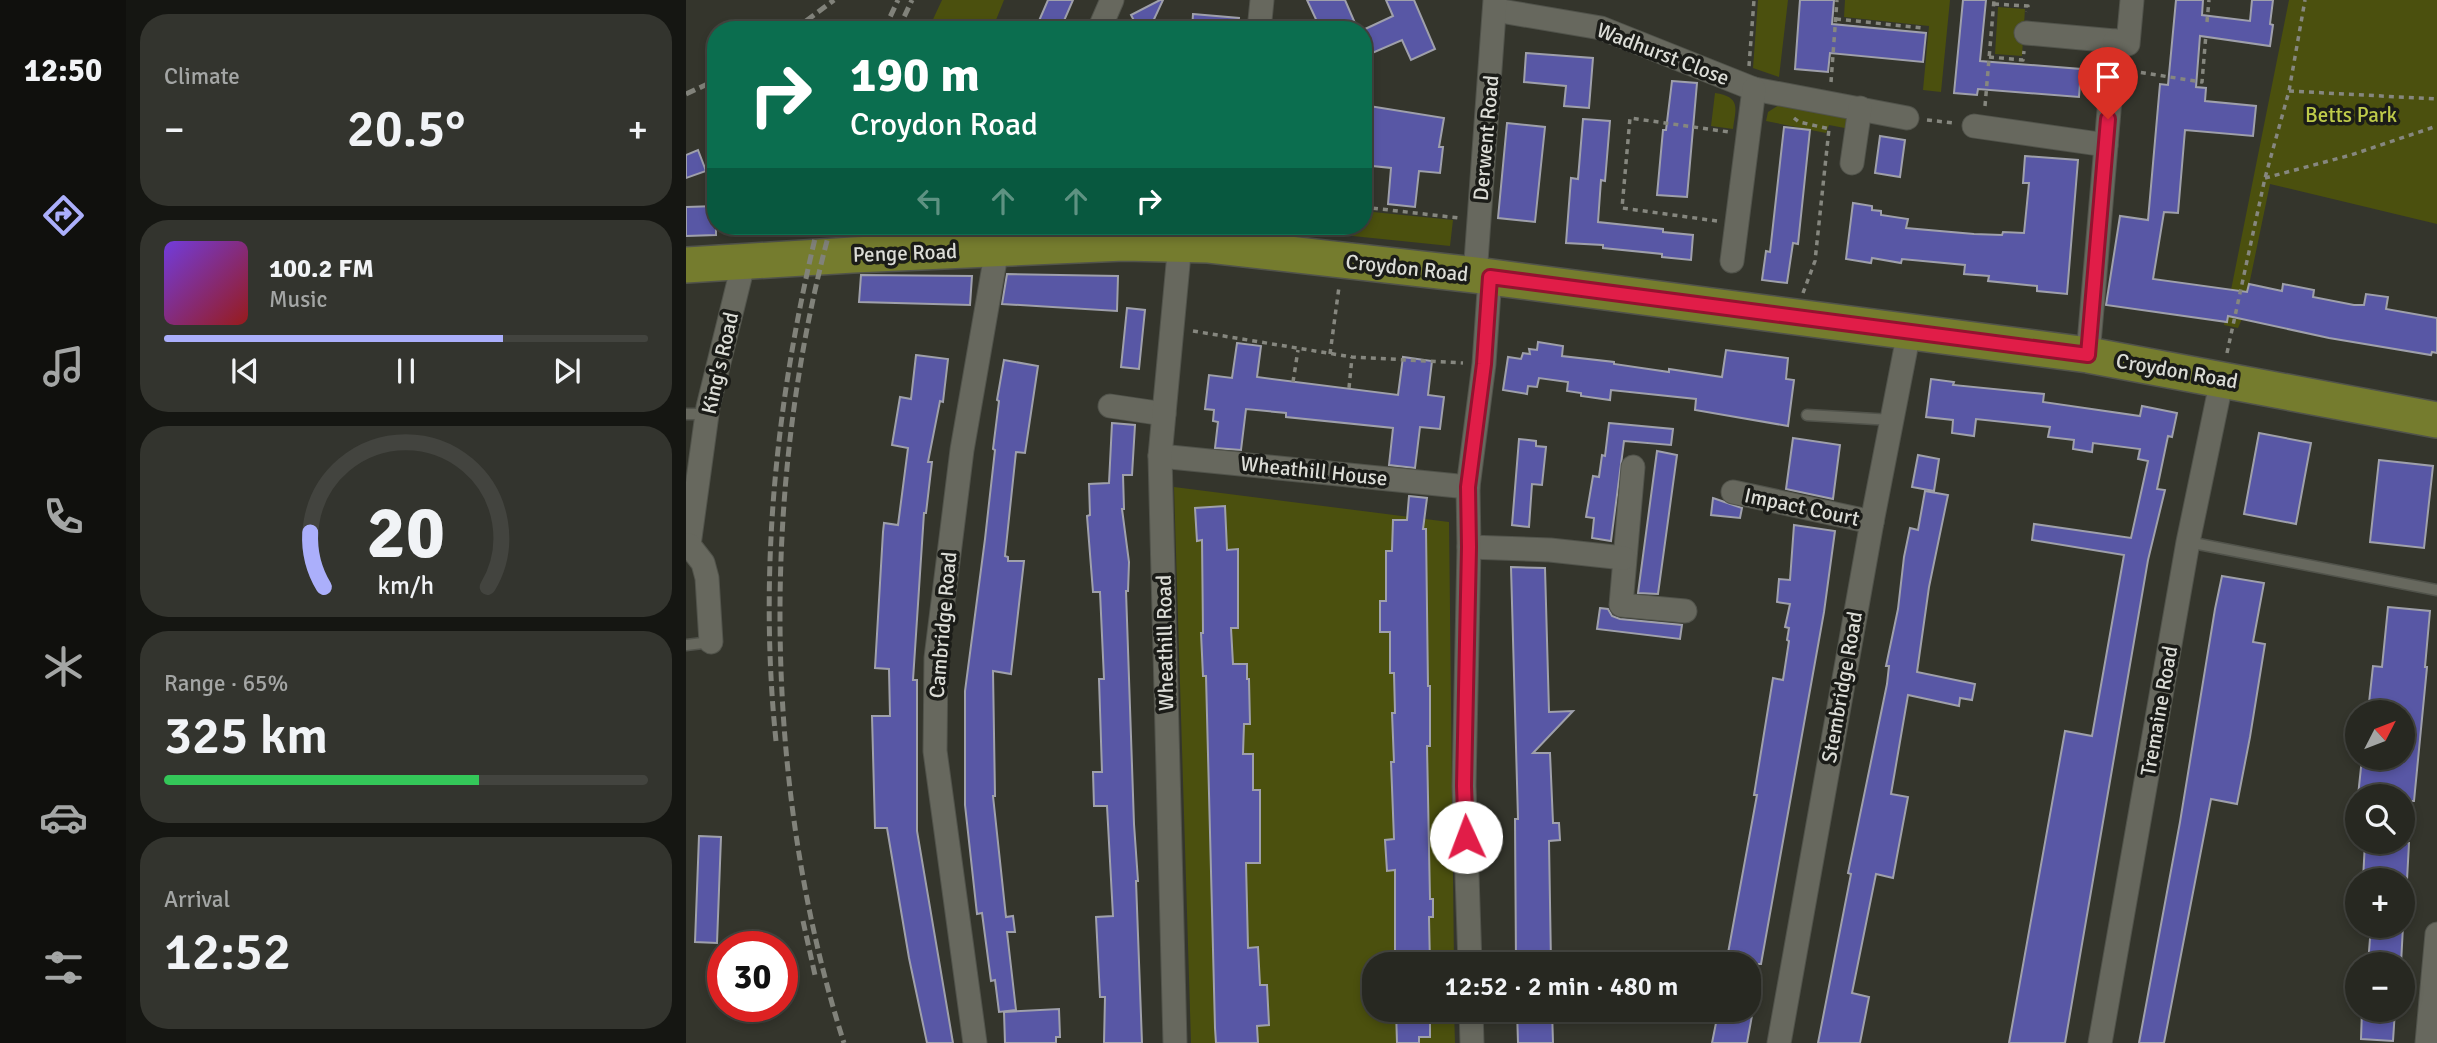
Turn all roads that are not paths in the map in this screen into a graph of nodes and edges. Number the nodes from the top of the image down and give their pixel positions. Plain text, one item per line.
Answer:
1 (1112, 0) edge
2 (1262, 0) edge
3 (2132, 0) edge
4 (1495, 5) edge
5 (1103, 21) edge
6 (1260, 21) edge
7 (2026, 33) dead end
8 (2115, 41) junction
9 (1750, 87) junction
10 (1860, 108) junction
11 (1907, 118) road end
12 (1978, 126) road end
13 (2106, 145) junction
14 (1852, 163) dead end
15 (1237, 237) edge
16 (1015, 241) edge
17 (1124, 243) joint
18 (1180, 243) junction
19 (744, 261) junction
20 (1732, 261) dead end
21 (686, 265) edge
22 (1482, 276) junction
23 (1909, 332) junction
24 (2088, 355) junction
25 (2222, 379) junction
26 (1110, 406) dead end
27 (696, 414) edge
28 (1164, 414) junction
29 (1807, 415) dead end
30 (1892, 420) junction
31 (2437, 420) edge
32 (1160, 456) junction
33 (1633, 467) dead end
34 (1468, 487) junction
35 (1733, 492) dead end
36 (1872, 522) junction
37 (2188, 542) junction
38 (688, 545) edge
39 (1469, 547) junction
40 (1624, 558) junction
41 (2437, 590) edge
42 (1685, 611) dead end
43 (711, 642) joint
44 (686, 645) edge
45 (2437, 934) edge
46 (1470, 952) edge
47 (1471, 1022) edge
48 (975, 1043) edge
49 (1175, 1043) edge
50 (1472, 1043) edge
51 (1779, 1043) edge
52 (2100, 1043) edge
53 (2427, 1043) edge

1 - 5 street
2 - 6 street
3 - 8 street
4 - 9 street, Wadhurst Close
4 - 22 street, Derwent Road
7 - 8 street
8 - 13 street
9 - 10 street, Wadhurst Close
9 - 20 street
10 - 11 street, Wadhurst Close
10 - 14 street
12 - 13 street
13 - 24 street
15 - 18 main road, Croydon Road
15 - 22 main road, Croydon Road
16 - 17 main road, Penge Road
16 - 19 main road, Penge Road
16 - 48 street, Cambridge Road
17 - 18 main road, Croydon Road
18 - 28 street, Wheathill Road
19 - 21 main road, Penge Road
19 - 27 street, King's Road
22 - 23 main road, Croydon Road
22 - 34 street, Derwent Road
23 - 24 main road, Croydon Road
23 - 30 street, Stembridge Road
24 - 25 main road, Croydon Road
25 - 31 main road, Croydon Road
25 - 37 street, Tremaine Road
26 - 28 street
27 - 38 street, King's Road
28 - 32 street, Wheathill Road
29 - 30 lane
30 - 36 street, Stembridge Road
32 - 34 street, Wheathill House
32 - 49 street, Wheathill Road
33 - 40 street
34 - 39 street, Derwent Road
35 - 36 street, Impact Court
36 - 51 street, Stembridge Road
37 - 41 lane
37 - 52 street, Tremaine Road
38 - 43 street
39 - 40 street
39 - 46 street, Derwent Road
40 - 42 street
43 - 44 lane
45 - 53 street
47 - 50 street

